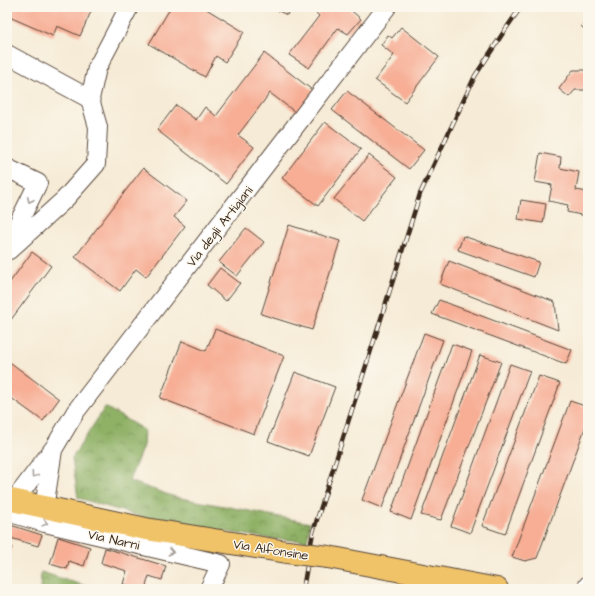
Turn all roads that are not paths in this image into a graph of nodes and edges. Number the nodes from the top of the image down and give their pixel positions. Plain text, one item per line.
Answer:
1 (129, 7) edge
2 (387, 7) edge
3 (7, 54) edge
4 (90, 99) junction
5 (7, 168) edge
6 (8, 252) edge
7 (54, 448) junction
8 (9, 504) edge
9 (44, 508) junction
10 (588, 585) edge
11 (209, 589) edge
12 (497, 589) edge
13 (586, 589) edge

1 - 4 street
2 - 7 street, Via degli Artigiani
3 - 4 street
4 - 6 street
5 -> 6 street
7 -> 8 street, Via degli Artigiani
7 - 9 street, Via degli Artigiani
8 - 9 main road
8 -> 11 street, Via Narni
9 - 12 main road, Via Alfonsine, bridge
10 - 13 street

